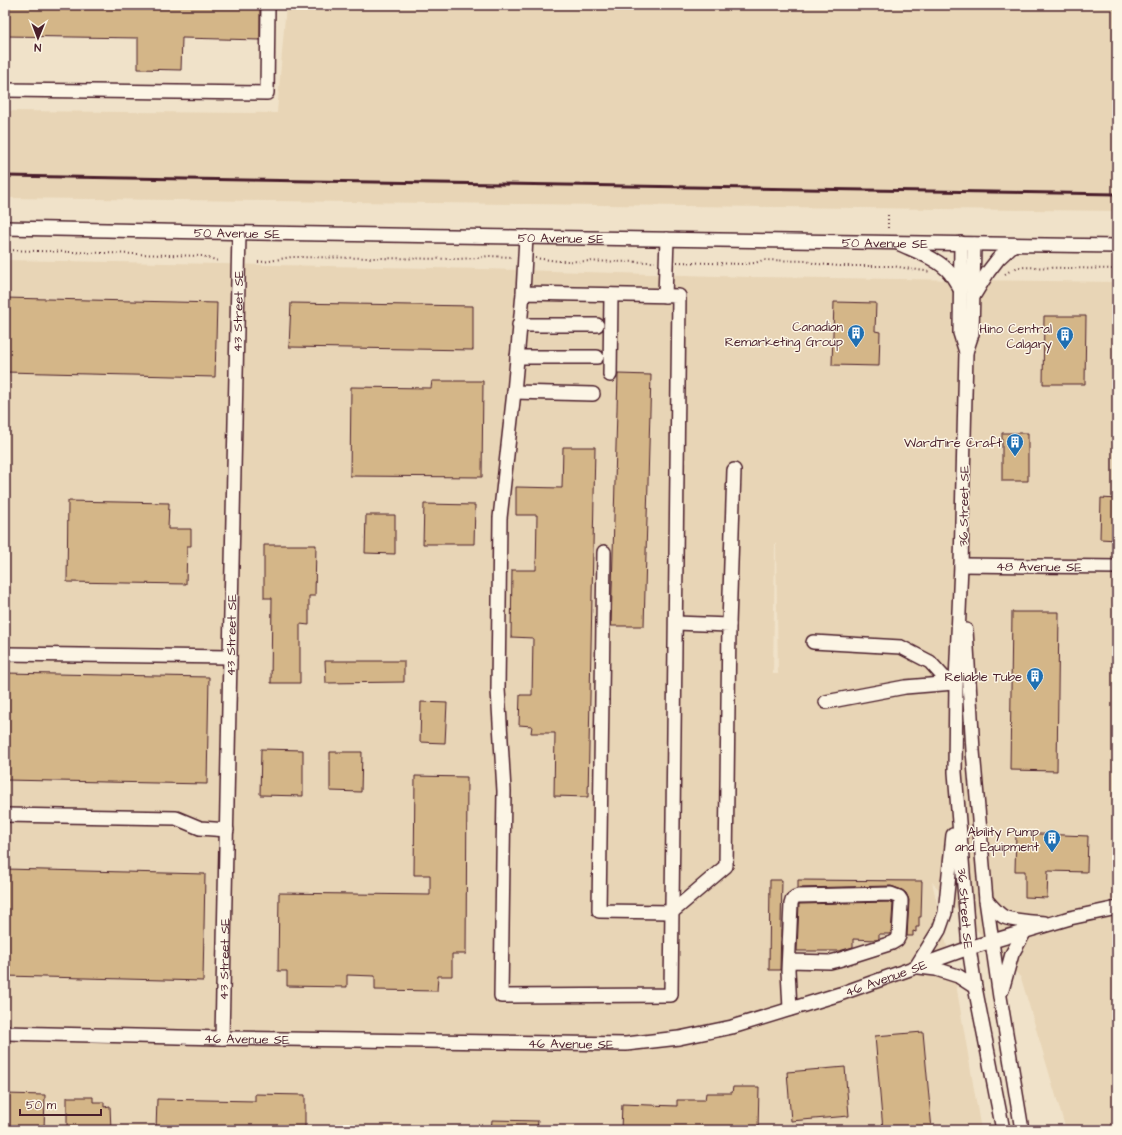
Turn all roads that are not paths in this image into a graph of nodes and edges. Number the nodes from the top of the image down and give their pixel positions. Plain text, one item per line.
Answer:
1 (268, 5) edge
2 (5, 90) edge
3 (5, 228) edge
4 (239, 233) junction
5 (526, 237) junction
6 (667, 239) junction
7 (896, 242) junction
8 (960, 243) junction
9 (974, 244) junction
10 (1013, 244) junction
11 (1117, 246) edge
12 (960, 289) junction
13 (523, 293) junction
14 (611, 295) junction
15 (665, 296) junction
16 (973, 297) junction
17 (519, 325) junction
18 (597, 325) dead end
19 (966, 352) junction
20 (517, 357) junction
21 (597, 357) dead end
22 (610, 375) dead end
23 (514, 392) junction
24 (593, 394) dead end
25 (734, 470) dead end
26 (604, 552) dead end
27 (961, 565) junction
28 (1117, 567) edge
29 (676, 623) junction
30 (729, 625) junction
31 (813, 642) dead end
32 (5, 654) edge
33 (230, 657) junction
34 (952, 683) junction
35 (826, 702) dead end
36 (958, 812) junction
37 (5, 815) edge
38 (227, 830) junction
39 (986, 900) junction
40 (1117, 908) edge
41 (672, 912) junction
42 (1053, 924) junction
43 (1026, 932) junction
44 (992, 941) junction
45 (969, 948) junction
46 (789, 961) junction
47 (916, 967) junction
48 (975, 987) junction
49 (1000, 997) junction
50 (790, 1009) junction
51 (5, 1033) edge
52 (222, 1038) junction
53 (1002, 1130) edge
54 (1022, 1130) edge

1 - 2 street
3 - 4 street, 50 Avenue SE
4 - 5 street, 50 Avenue SE
4 - 33 street, 43 Street SE
5 - 6 street, 50 Avenue SE
5 - 13 street
6 - 7 street, 50 Avenue SE
6 - 15 street
7 - 8 street, 50 Avenue SE
7 - 12 street
8 - 9 street, 50 Avenue SE
8 - 12 street, 36 Street SE
9 - 10 street, 50 Avenue SE
9 - 16 street, 36 Street SE
10 - 11 street, 50 Avenue SE
10 - 16 street
12 - 19 street, 36 Street SE
13 - 14 street
13 - 17 street
14 - 15 street
14 - 22 street
15 - 29 street
16 - 19 street, 36 Street SE
17 - 18 street
17 - 20 street
19 - 27 street, 36 Street SE
20 - 21 street
20 - 23 street
23 - 24 street
23 - 41 street
25 - 30 street
26 - 41 street
27 - 28 street, 48 Avenue SE
27 - 34 street, 36 Street SE
27 - 39 street, 36 Street SE
29 - 30 street
29 - 41 street
30 - 41 street
31 - 34 street
32 - 33 street
33 - 38 street, 43 Street SE
34 - 35 street
34 - 36 street, 36 Street SE
36 - 45 street, 36 Street SE
36 - 47 street
37 - 38 street
38 - 52 street, 43 Street SE
39 - 42 street
39 - 44 street, 36 Street SE
40 - 42 street, 46 Avenue SE
42 - 43 street, 46 Avenue SE
43 - 44 street, 46 Avenue SE
43 - 49 street
44 - 45 street, 46 Avenue SE
44 - 49 street, 36 Street SE
45 - 47 street, 46 Avenue SE
45 - 48 street, 36 Street SE
46 - 46 street
46 - 50 street
47 - 48 street
47 - 50 street, 46 Avenue SE
48 - 53 street, 36 Street SE
49 - 54 street, 36 Street SE
50 - 52 street, 46 Avenue SE
51 - 52 street, 46 Avenue SE

